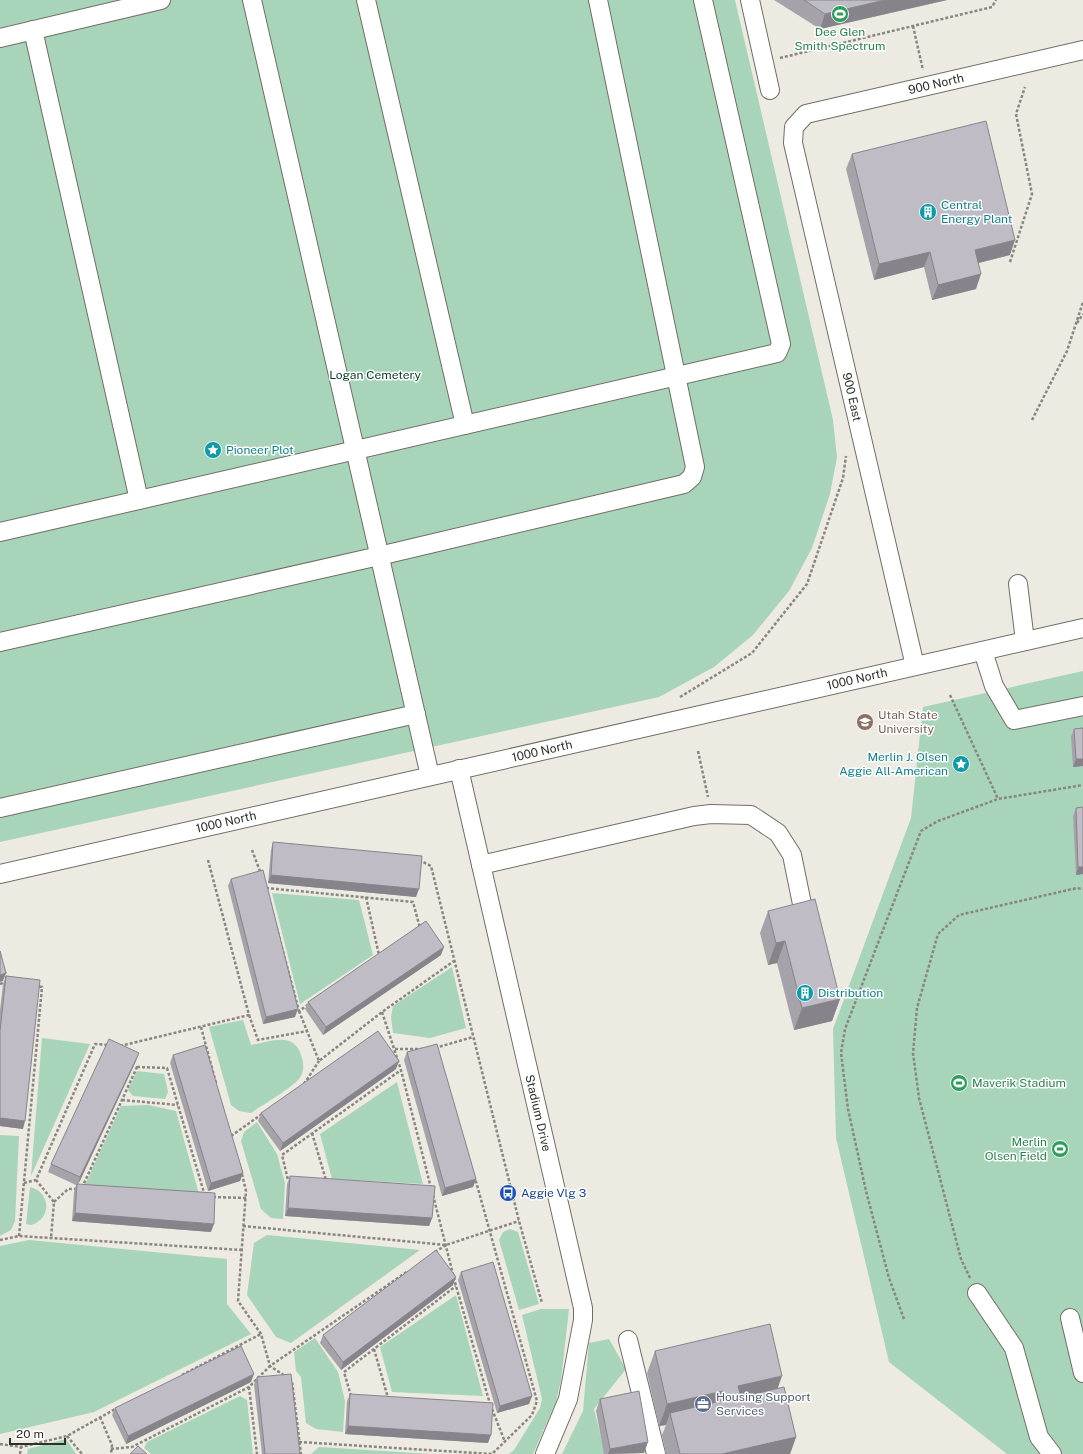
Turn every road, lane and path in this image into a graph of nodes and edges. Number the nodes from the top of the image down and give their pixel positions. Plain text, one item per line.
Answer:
1 (160, 0) edge
2 (252, 0) edge
3 (366, 0) edge
4 (598, 0) edge
5 (702, 0) edge
6 (750, 0) edge
7 (996, 0) edge
8 (136, 3) edge
9 (913, 26) junction
10 (33, 30) junction
11 (0, 38) edge
12 (1083, 50) edge
13 (762, 62) junction
14 (924, 75) dead end
15 (1025, 87) dead end
16 (770, 90) dead end
17 (794, 127) joint
18 (1010, 262) dead end
19 (1083, 302) edge
20 (1083, 314) edge
21 (1075, 327) junction
22 (677, 376) junction
23 (1032, 420) dead end
24 (465, 425) junction
25 (355, 450) junction
26 (847, 450) dead end
27 (140, 500) junction
28 (0, 532) edge
29 (379, 556) junction
30 (1018, 584) dead end
31 (1083, 628) edge
32 (1025, 641) junction
33 (0, 642) edge
34 (983, 651) junction
35 (915, 666) junction
36 (950, 695) dead end
37 (680, 697) dead end
38 (1083, 706) edge
39 (416, 714) junction
40 (698, 751) dead end
41 (459, 769) junction
42 (430, 776) junction
43 (1083, 785) edge
44 (998, 799) junction
45 (0, 808) edge
46 (711, 814) junction
47 (252, 850) dead end
48 (208, 860) dead end
49 (418, 860) edge
50 (481, 865) junction
51 (0, 874) edge
52 (262, 875) edge
53 (264, 881) edge
54 (266, 888) junction
55 (1083, 889) edge
56 (366, 897) junction
57 (802, 904) edge
58 (379, 956) junction
59 (454, 961) junction
60 (3, 968) edge
61 (7, 981) junction
62 (14, 982) edge
63 (0, 984) edge
64 (35, 986) edge
65 (299, 1010) junction
66 (382, 1012) junction
67 (249, 1015) junction
68 (201, 1027) junction
69 (307, 1031) junction
70 (473, 1037) junction
71 (110, 1045) edge
72 (118, 1046) edge
73 (424, 1048) edge
74 (431, 1048) edge
75 (395, 1049) junction
76 (319, 1061) junction
77 (401, 1070) junction
78 (217, 1085) edge
79 (298, 1088) edge
80 (122, 1100) junction
81 (178, 1105) junction
82 (268, 1110) edge
83 (229, 1129) edge
84 (312, 1133) junction
85 (231, 1136) junction
86 (233, 1143) edge
87 (240, 1170) edge
88 (474, 1178) edge
89 (36, 1180) junction
90 (296, 1181) edge
91 (319, 1182) edge
92 (24, 1183) junction
93 (81, 1190) junction
94 (425, 1190) edge
95 (432, 1190) junction
96 (205, 1196) junction
97 (246, 1198) junction
98 (54, 1202) junction
99 (519, 1221) junction
100 (244, 1226) junction
101 (489, 1231) junction
102 (19, 1236) junction
103 (51, 1238) junction
104 (0, 1240) edge
105 (446, 1245) junction
106 (242, 1250) junction
107 (433, 1254) edge
108 (414, 1267) edge
109 (456, 1286) junction
110 (977, 1293) joint
111 (542, 1303) dead end
112 (1070, 1318) dead end
113 (904, 1319) dead end
114 (261, 1334) junction
115 (628, 1340) dead end
116 (374, 1350) junction
117 (270, 1366) junction
118 (1083, 1373) edge
119 (177, 1377) edge
120 (249, 1388) junction
121 (352, 1398) edge
122 (381, 1400) edge
123 (483, 1405) edge
124 (121, 1406) edge
125 (491, 1406) junction
126 (100, 1417) junction
127 (67, 1436) junction
128 (299, 1442) junction
129 (505, 1442) junction
130 (0, 1444) edge
131 (21, 1447) junction
132 (132, 1447) junction
133 (112, 1449) junction
134 (136, 1450) edge
135 (470, 1453) edge
136 (20, 1454) edge
137 (82, 1454) edge
138 (111, 1454) edge
139 (257, 1454) edge
140 (301, 1454) edge
141 (545, 1454) edge
142 (656, 1454) edge
143 (1052, 1454) edge

1 - 8 street
2 - 25 street
3 - 24 street
4 - 22 street
5 - 22 street
6 - 13 street
7 - 9 path
8 - 10 street
9 - 13 path
9 - 14 path
10 - 11 street
10 - 27 street
12 - 17 street, 900 North
13 - 16 street
15 - 18 path
17 - 35 street, 900 East
19 - 21 path
20 - 21 path
21 - 23 path
22 - 24 street
22 - 29 street
24 - 25 street
25 - 27 street
25 - 29 street
26 - 37 path
27 - 28 street
29 - 33 street
29 - 39 street
30 - 32 street
31 - 32 street, 1000 North
32 - 34 street, 1000 North
34 - 35 street, 1000 North
34 - 38 street
35 - 41 street, 1000 North
36 - 44 path
39 - 42 street
39 - 45 street
40 - 46 path
41 - 42 street, 1000 North
41 - 50 street, Stadium Drive
42 - 51 street, 1000 North
43 - 44 path
44 - 113 path
46 - 50 street
46 - 57 street
47 - 52 path
48 - 67 path
49 - 59 path
50 - 141 street, Stadium Drive
53 - 54 path
54 - 56 path
54 - 65 path
55 - 110 path
56 - 58 path
56 - 58 path
58 - 65 path
59 - 66 path
59 - 70 path
60 - 61 path
61 - 62 path
61 - 63 path
64 - 92 path
65 - 69 path
66 - 75 path
66 - 76 path
67 - 68 path
67 - 69 path
68 - 72 path
68 - 78 path
69 - 76 path
70 - 74 path
70 - 99 path
71 - 89 path
73 - 75 path
75 - 77 path
76 - 79 path
77 - 84 path
77 - 95 path
80 - 81 path
80 - 81 path
80 - 93 path
81 - 96 path
82 - 85 path
83 - 85 path
84 - 90 path
84 - 91 path
85 - 86 path
87 - 97 path
88 - 101 path
89 - 92 path
89 - 98 path
92 - 102 path
93 - 96 path
93 - 98 path
94 - 95 path
95 - 105 path
96 - 97 path
97 - 100 path
98 - 103 path
99 - 101 path
99 - 111 path
100 - 105 path
100 - 106 path
101 - 105 path
101 - 129 path
102 - 103 path
102 - 104 path
103 - 106 path
105 - 107 path
105 - 109 path
106 - 114 path
108 - 117 path
109 - 116 path
109 - 125 path
110 - 143 street
112 - 118 street
114 - 117 path
114 - 119 path
115 - 142 street
116 - 121 path
116 - 122 path
117 - 120 path
117 - 128 path
120 - 132 path
120 - 139 path
123 - 125 path
124 - 126 path
125 - 129 path
126 - 127 path
126 - 133 path
127 - 131 path
127 - 137 path
128 - 135 path
128 - 140 path
129 - 135 path
130 - 131 path
131 - 136 path
132 - 133 path
132 - 134 path
133 - 138 path

